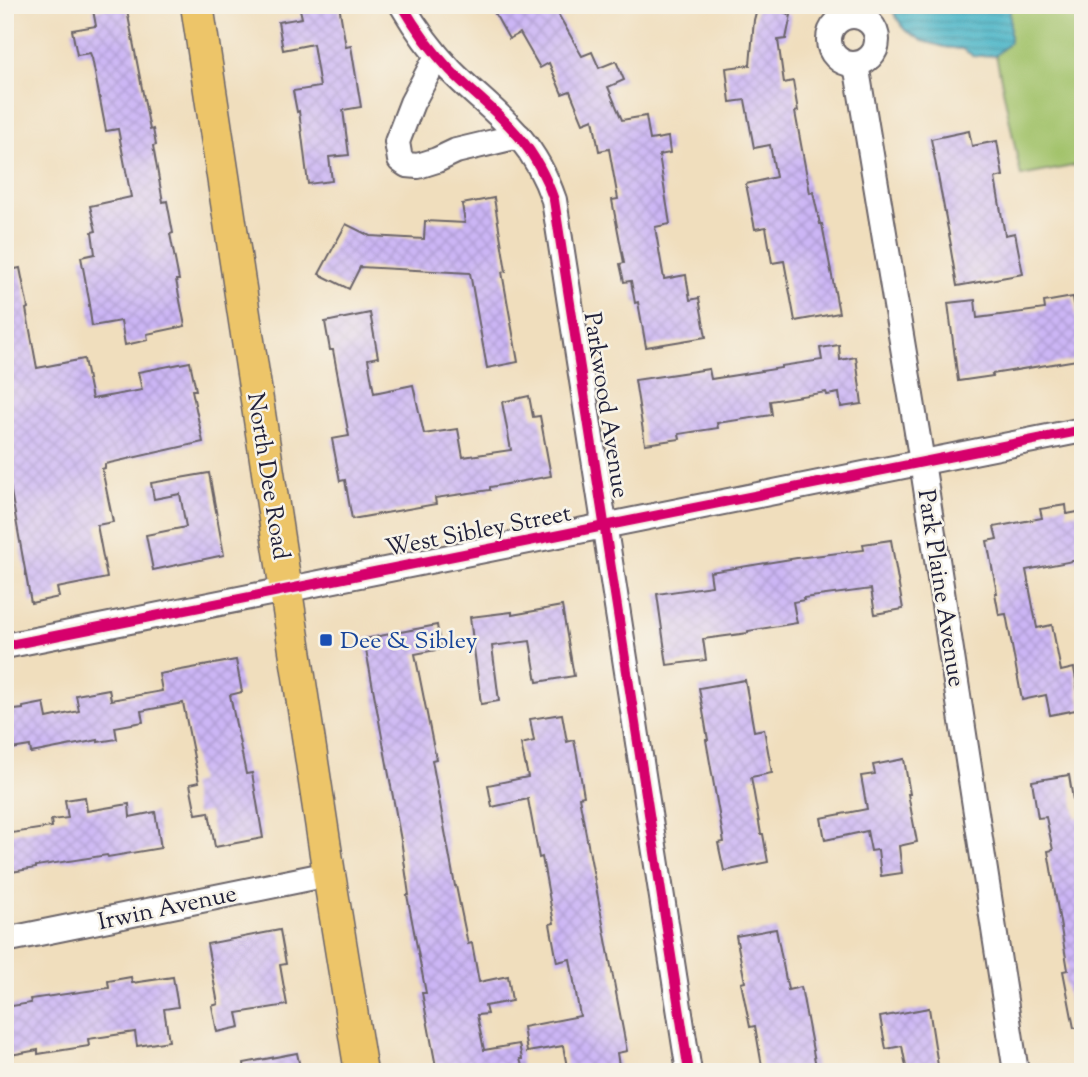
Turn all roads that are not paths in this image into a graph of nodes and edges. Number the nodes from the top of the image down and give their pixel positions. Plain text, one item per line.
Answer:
1 (197, 5) edge
2 (402, 5) edge
3 (437, 56) junction
4 (856, 64) dead end
5 (519, 136) junction
6 (1083, 430) edge
7 (922, 462) junction
8 (605, 526) junction
9 (287, 590) junction
10 (5, 646) edge
11 (329, 874) junction
12 (5, 940) edge
13 (361, 1072) edge
14 (689, 1072) edge
15 (1016, 1072) edge

1 - 9 main road, North Dee Road
2 - 3 street, Parkwood Avenue
3 - 5 street, Parkwood Avenue
3 - 5 street
4 - 7 street, Park Plaine Avenue
5 - 8 street, Parkwood Avenue
6 - 7 street, West Sibley Street
7 - 8 street, West Sibley Street
7 - 15 street, Park Plaine Avenue
8 - 9 street, West Sibley Street
8 - 14 street, Parkwood Avenue
9 - 10 street, West Sibley Street
9 - 11 main road, North Dee Road
11 - 12 street, Irwin Avenue
11 - 13 main road, North Dee Road

